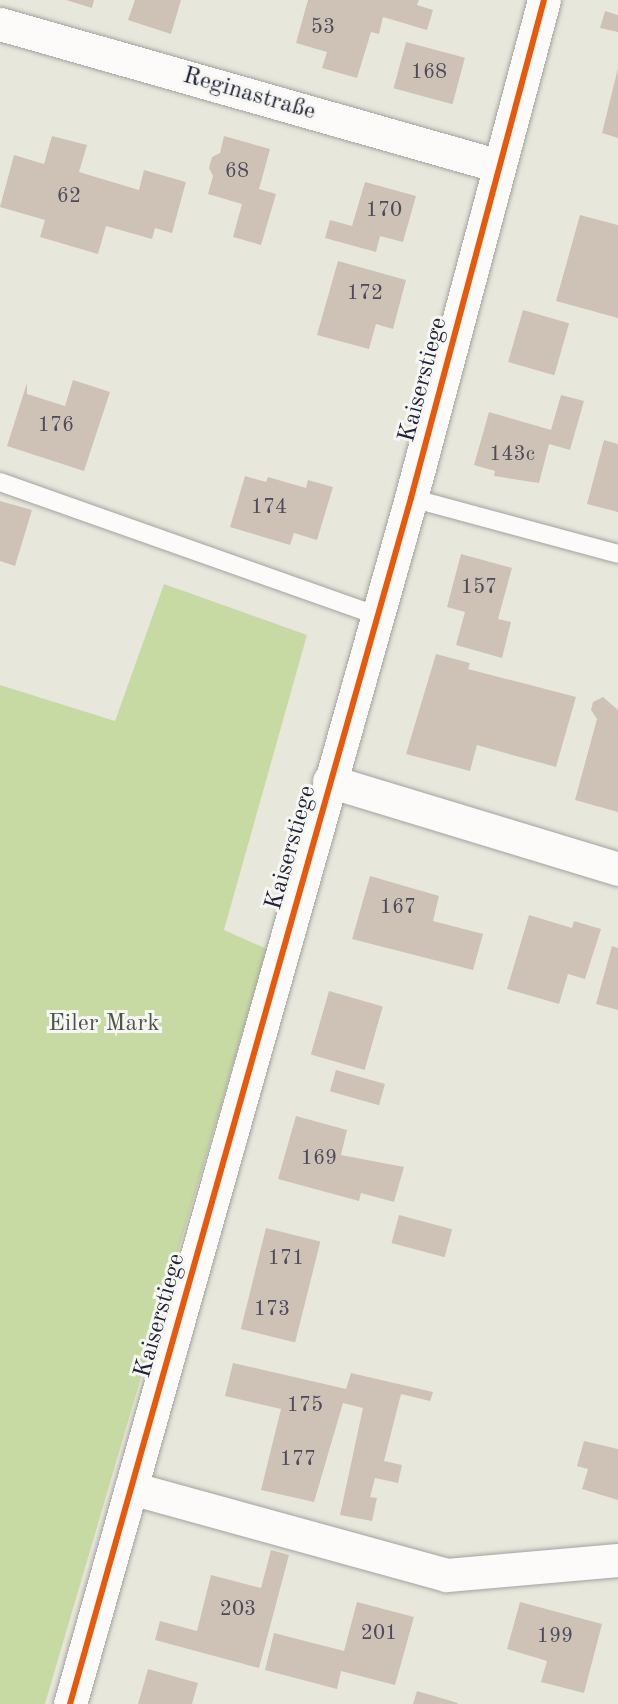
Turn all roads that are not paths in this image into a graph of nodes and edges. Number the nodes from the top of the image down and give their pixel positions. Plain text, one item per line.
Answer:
1 (544, 0) edge
2 (0, 24) edge
3 (499, 166) junction
4 (0, 482) edge
5 (411, 498) junction
6 (618, 554) edge
7 (378, 616) junction
8 (329, 781) junction
9 (618, 869) edge
10 (131, 1488) junction
11 (618, 1560) edge
12 (70, 1704) edge

1 - 3 street, Kaiserstiege
2 - 3 street, Reginastraße
3 - 5 street, Kaiserstiege
4 - 7 lane
5 - 6 lane
5 - 7 street, Kaiserstiege
7 - 8 street, Kaiserstiege
8 - 9 street, Kaiserstiege
8 - 10 street, Kaiserstiege
10 - 11 street
10 - 12 street, Kaiserstiege

